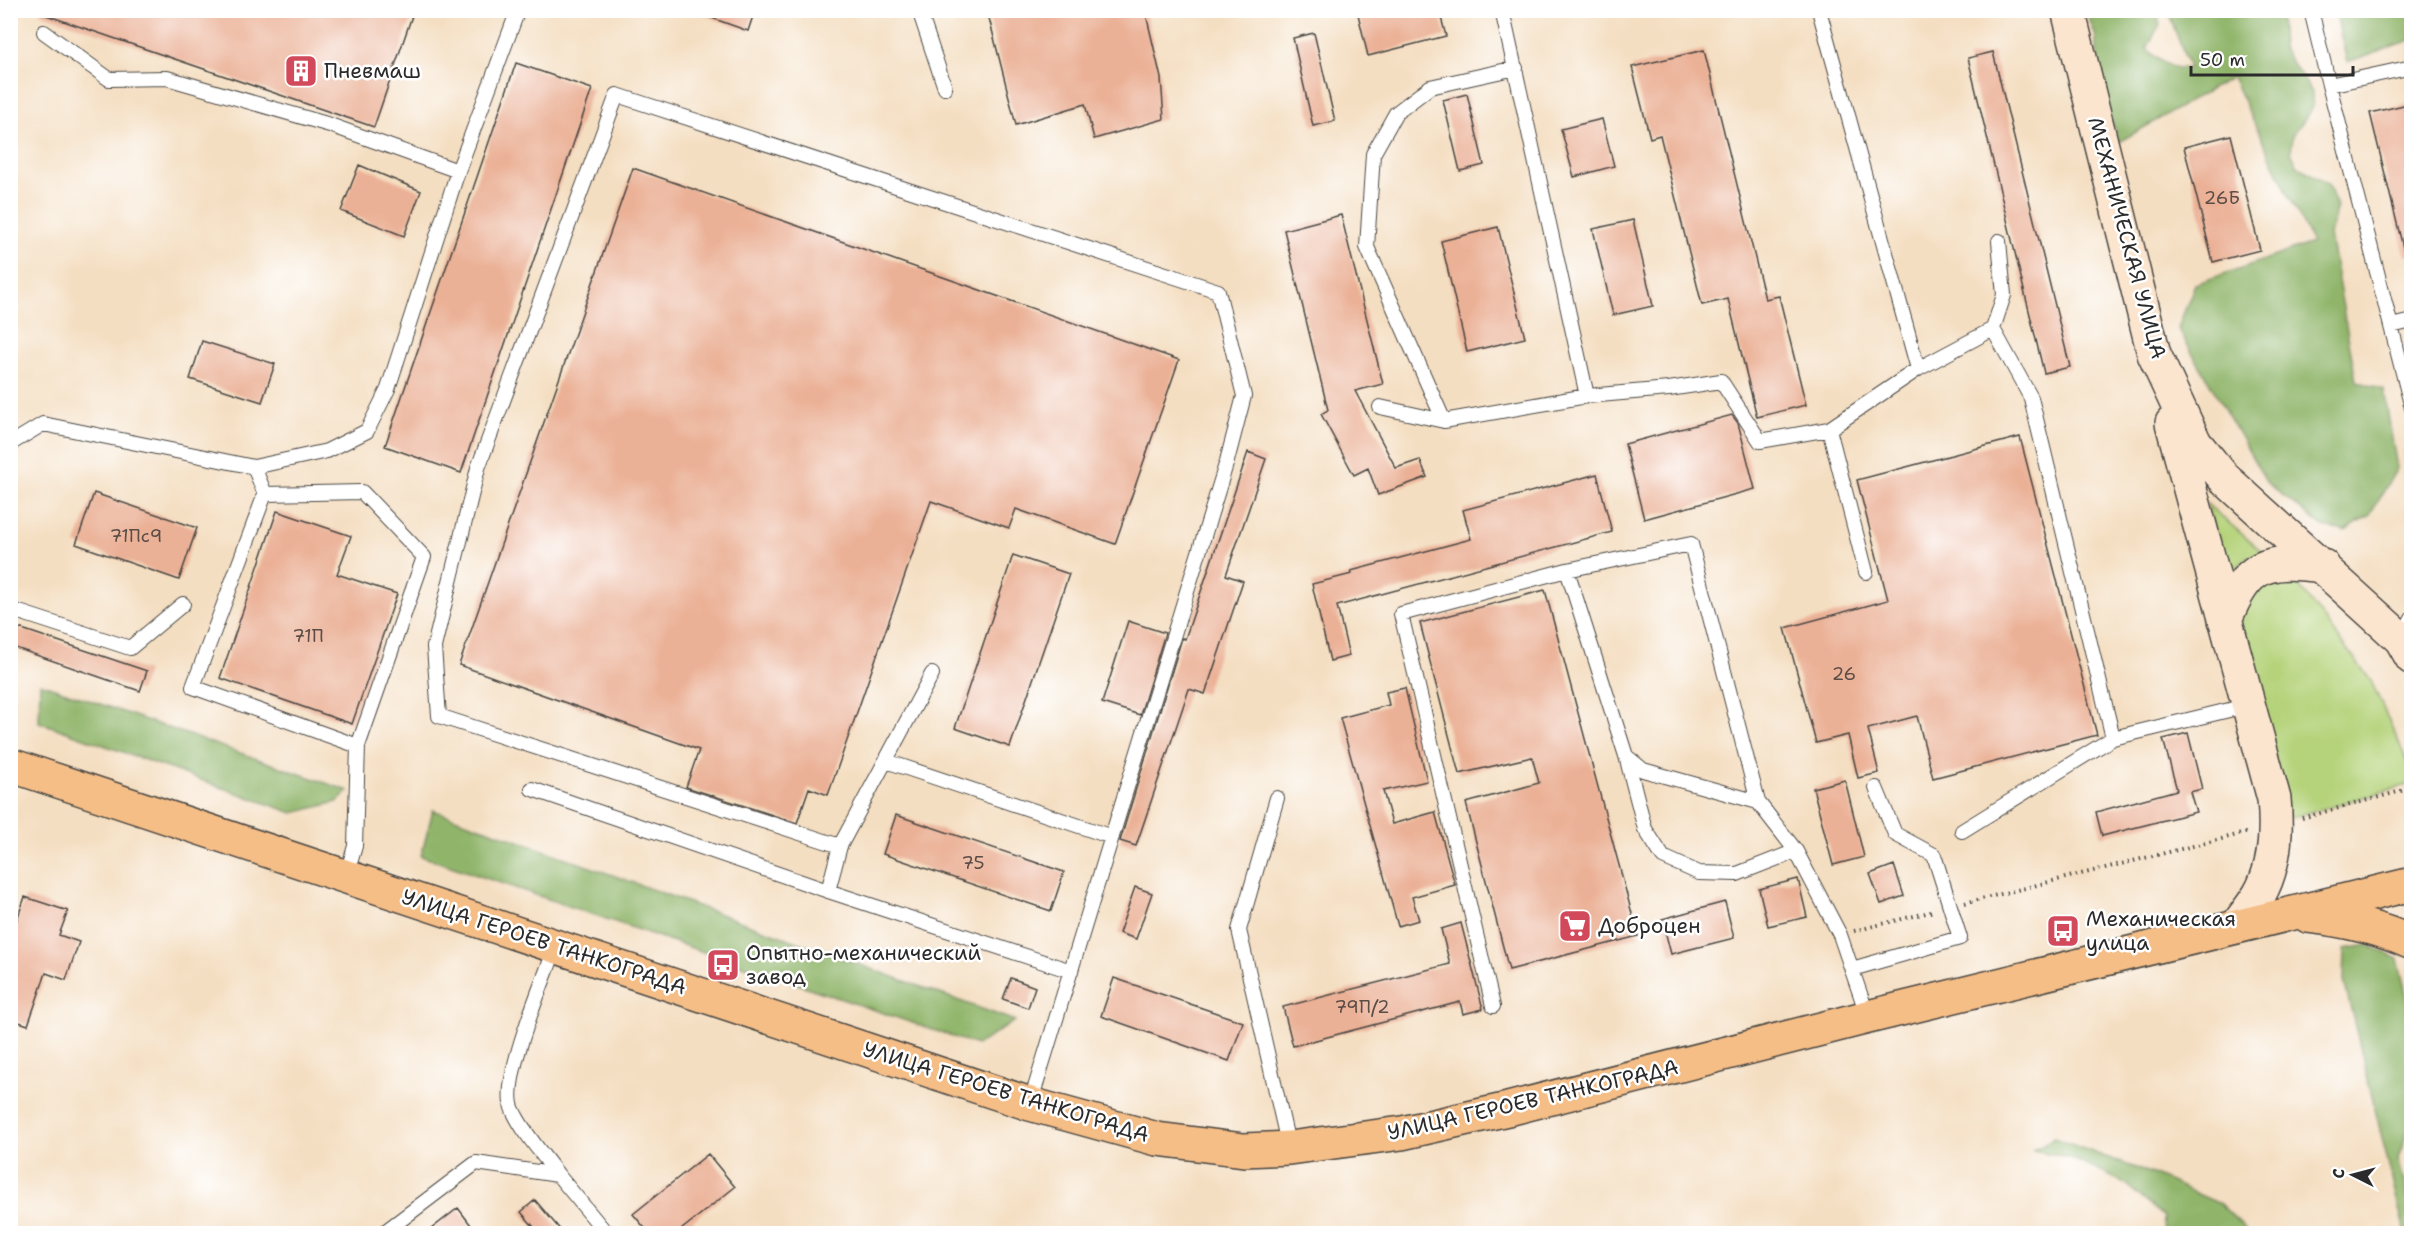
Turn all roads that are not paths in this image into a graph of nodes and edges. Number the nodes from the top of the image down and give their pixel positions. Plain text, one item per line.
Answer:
1 (518, 10) edge
2 (919, 10) edge
3 (1502, 10) edge
4 (1819, 10) edge
5 (2068, 10) edge
6 (2311, 10) edge
7 (44, 32) dead end
8 (2412, 67) edge
9 (1515, 68) junction
10 (2329, 85) junction
11 (945, 88) dead end
12 (458, 171) junction
13 (1999, 241) dead end
14 (2412, 321) edge
15 (2391, 326) junction
16 (1993, 330) junction
17 (2154, 354) junction
18 (1918, 369) junction
19 (1587, 396) junction
20 (1380, 407) dead end
21 (2412, 408) edge
22 (1444, 421) junction
23 (1829, 429) junction
24 (10, 444) edge
25 (254, 467) junction
26 (265, 494) junction
27 (2323, 566) junction
28 (1567, 570) junction
29 (1866, 572) dead end
30 (183, 604) dead end
31 (10, 609) edge
32 (2225, 620) junction
33 (2408, 638) edge
34 (932, 674) dead end
35 (2250, 705) junction
36 (2113, 738) junction
37 (358, 746) junction
38 (1626, 756) junction
39 (886, 761) junction
40 (10, 765) edge
41 (1876, 788) dead end
42 (532, 789) dead end
43 (1277, 798) dead end
44 (1758, 802) junction
45 (1962, 831) dead end
46 (1112, 837) junction
47 (840, 846) junction
48 (1796, 850) junction
49 (346, 877) junction
50 (2412, 884) edge
51 (828, 891) junction
52 (2288, 913) junction
53 (2237, 926) junction
54 (2412, 942) edge
55 (556, 946) junction
56 (1852, 969) junction
57 (1071, 971) junction
58 (1493, 1006) dead end
59 (1868, 1017) junction
60 (1030, 1104) junction
61 (1289, 1148) junction
62 (558, 1175) junction
63 (382, 1233) edge
64 (607, 1233) edge

1 - 12 lane
2 - 11 lane
3 - 9 lane
4 - 18 lane
5 - 17 street, МЕХАНИЧЕСКАЯ УЛИЦА
6 - 10 lane
7 - 12 lane
8 - 10 lane
9 - 19 lane
9 - 22 lane
10 - 15 lane
12 - 25 lane
13 - 16 lane
14 - 15 lane
15 - 21 lane
16 - 18 lane
16 - 36 lane
17 - 27 street, МЕХАНИЧЕСКАЯ УЛИЦА
17 - 32 street
18 - 23 lane
19 - 22 lane
19 - 23 lane
20 - 22 lane
23 - 29 lane
24 - 25 lane
25 - 26 lane
26 - 37 lane
26 - 37 lane
27 - 32 street
27 - 33 street, МЕХАНИЧЕСКАЯ УЛИЦА
28 - 38 lane
28 - 44 lane
28 - 58 lane
30 - 31 lane
32 - 35 street
34 - 39 lane
35 - 36 lane
35 - 53 street
36 - 45 lane
37 - 49 lane
38 - 44 lane
38 - 48 lane
39 - 46 lane
39 - 47 lane
40 - 49 main road, УЛИЦА ГЕРОЕВ ТАНКОГРАДА
41 - 56 lane
42 - 51 lane
43 - 61 lane
44 - 48 lane
46 - 47 lane
46 - 57 lane
47 - 51 lane
48 - 56 lane
49 - 55 main road, УЛИЦА ГЕРОЕВ ТАНКОГРАДА
50 - 52 main road, УЛИЦА ГЕРОЕВ ТАНКОГРАДА
51 - 57 lane
52 - 53 main road, УЛИЦА ГЕРОЕВ ТАНКОГРАДА
52 - 54 main road
53 - 59 main road, УЛИЦА ГЕРОЕВ ТАНКОГРАДА
55 - 60 main road, УЛИЦА ГЕРОЕВ ТАНКОГРАДА
55 - 62 lane
56 - 59 lane
57 - 60 lane
59 - 61 main road, УЛИЦА ГЕРОЕВ ТАНКОГРАДА
60 - 61 main road, УЛИЦА ГЕРОЕВ ТАНКОГРАДА
62 - 63 lane
62 - 64 lane

